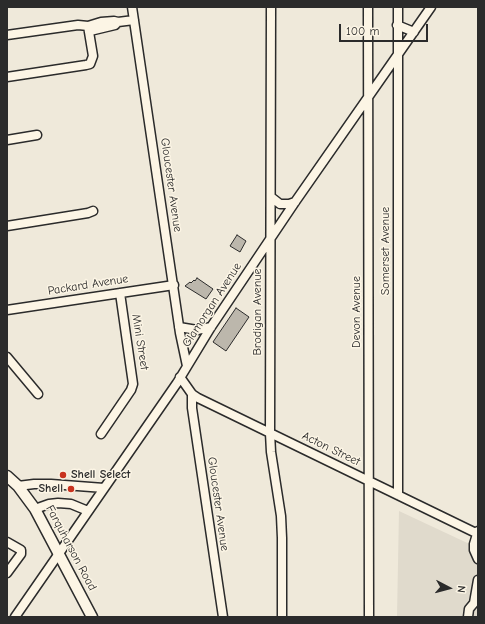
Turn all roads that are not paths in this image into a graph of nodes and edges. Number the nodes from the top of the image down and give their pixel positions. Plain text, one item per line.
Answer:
1 (132, 7) edge
2 (271, 7) edge
3 (368, 7) edge
4 (398, 7) edge
5 (431, 7) edge
6 (134, 20) junction
7 (398, 26) junction
8 (89, 28) junction
9 (414, 32) junction
10 (7, 35) edge
11 (397, 55) junction
12 (7, 77) edge
13 (368, 96) junction
14 (37, 135) dead end
15 (7, 140) edge
16 (271, 198) junction
17 (295, 202) junction
18 (93, 211) dead end
19 (7, 226) edge
20 (271, 237) junction
21 (174, 285) junction
22 (120, 293) junction
23 (7, 310) edge
24 (179, 327) junction
25 (211, 327) junction
26 (7, 357) edge
27 (187, 366) junction
28 (180, 377) junction
29 (38, 394) dead end
30 (192, 394) junction
31 (270, 433) junction
32 (101, 434) dead end
33 (7, 476) edge
34 (369, 481) junction
35 (18, 486) junction
36 (104, 488) junction
37 (398, 495) junction
38 (35, 509) junction
39 (88, 511) junction
40 (478, 533) edge
41 (7, 542) edge
42 (59, 553) junction
43 (478, 559) edge
44 (7, 573) edge
45 (478, 580) edge
46 (15, 617) edge
47 (92, 617) edge
48 (223, 617) edge
49 (282, 617) edge
50 (370, 617) edge
51 (468, 617) edge

1 - 6 street, Gloucester Avenue
2 - 16 street, Brodigan Avenue
3 - 13 street, Devon Avenue
4 - 7 street, Somerset Avenue
5 - 9 street, Glamorgan Avenue
6 - 8 street
6 - 21 street, Gloucester Avenue
7 - 9 street
7 - 11 street, Somerset Avenue
8 - 10 street
8 - 12 street
9 - 11 street, Glamorgan Avenue
11 - 13 street, Glamorgan Avenue
11 - 37 street, Somerset Avenue
13 - 17 street, Glamorgan Avenue
13 - 34 street, Devon Avenue
14 - 15 street
16 - 17 street
16 - 20 street, Brodigan Avenue
17 - 20 street, Glamorgan Avenue
18 - 19 street
20 - 25 street, Glamorgan Avenue
20 - 31 street, Brodigan Avenue
21 - 22 street, Packard Avenue
21 - 24 street, Gloucester Avenue
22 - 23 street, Packard Avenue
22 - 32 street, Mini Street
24 - 25 street
24 - 27 street, Gloucester Avenue
25 - 27 street, Glamorgan Avenue
26 - 29 street
27 - 28 street, Glamorgan Avenue
28 - 30 street, Acton Street
28 - 36 street, Glamorgan Avenue
30 - 31 street, Acton Street
30 - 48 street, Gloucester Avenue
31 - 34 street, Acton Street
31 - 49 street, Brodigan Avenue
33 - 35 main road, Farquharson Road
34 - 37 street, Acton Street
34 - 50 street, Devon Avenue
35 - 36 street
35 - 38 main road, Farquharson Road
36 - 39 street, Glamorgan Avenue
37 - 40 street, Acton Street
38 - 39 street
38 - 42 main road, Farquharson Road
39 - 42 street, Glamorgan Avenue
40 - 43 street
41 - 44 street
42 - 46 street, Glamorgan Avenue
42 - 47 main road, Farquharson Road
45 - 51 street

